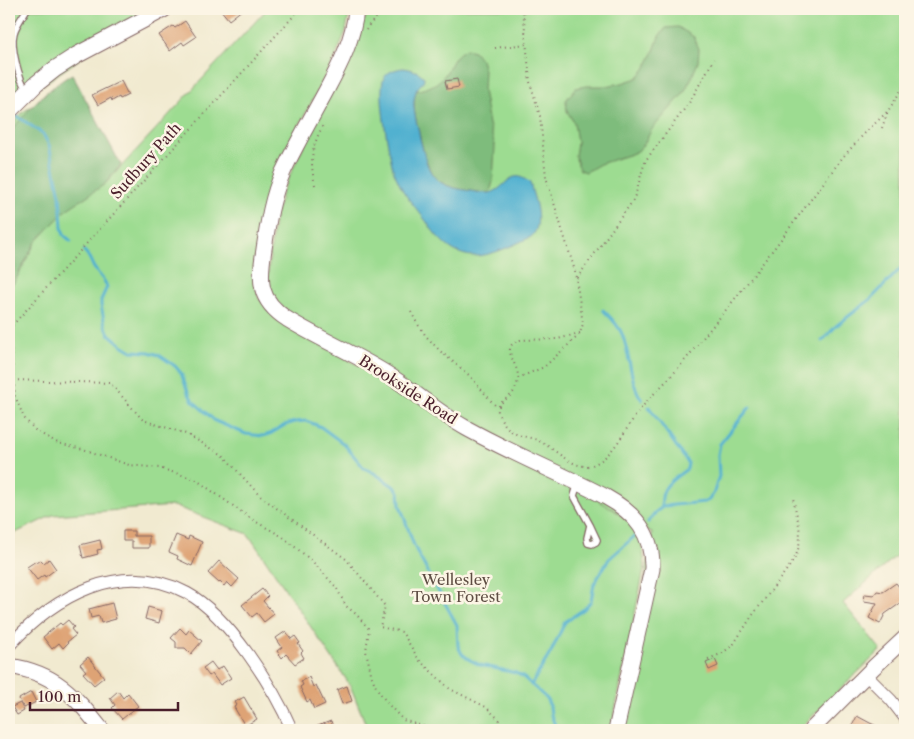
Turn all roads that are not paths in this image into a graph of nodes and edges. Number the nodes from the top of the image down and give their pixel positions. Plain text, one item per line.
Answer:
1 (27, 9) edge
2 (164, 9) edge
3 (356, 9) edge
4 (28, 91) junction
5 (9, 111) edge
6 (578, 483) junction
7 (590, 526) dead end
8 (905, 638) edge
9 (9, 646) edge
10 (9, 666) edge
11 (866, 675) junction
12 (905, 718) edge
13 (102, 730) edge
14 (292, 730) edge
15 (616, 730) edge
16 (812, 730) edge

1 - 4 lane
2 - 4 main road
3 - 6 street, Brookside Road
4 - 5 main road
6 - 7 lane
6 - 15 street, Brookside Road
8 - 11 street
9 - 14 street
10 - 13 street
11 - 12 street
11 - 16 street

